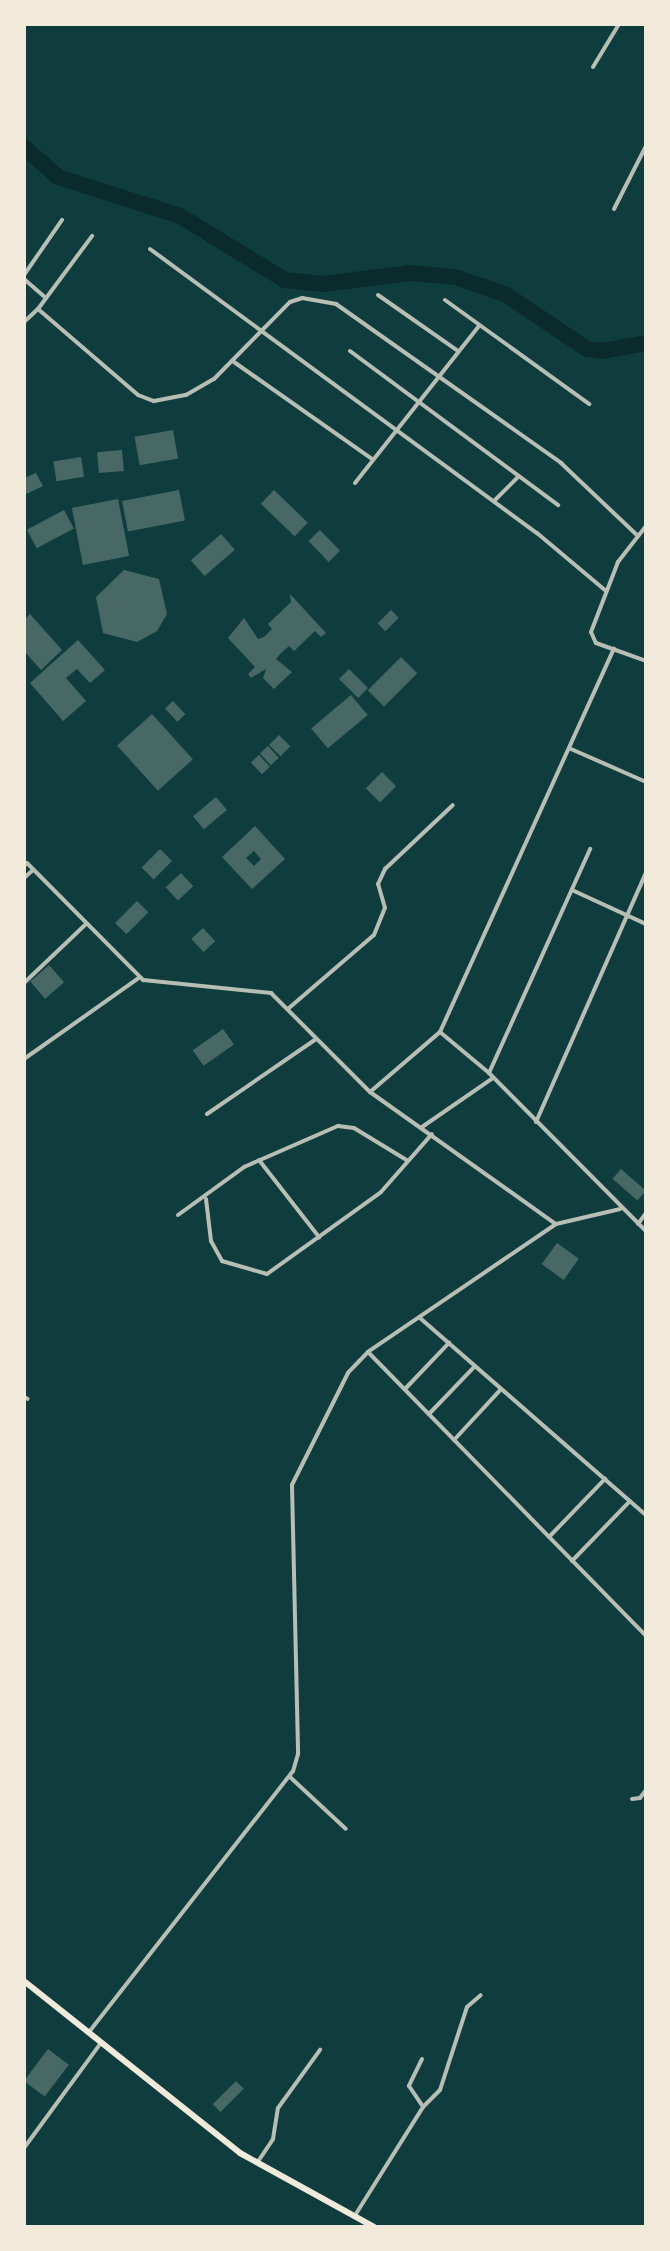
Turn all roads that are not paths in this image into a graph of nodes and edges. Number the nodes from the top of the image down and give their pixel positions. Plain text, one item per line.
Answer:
1 (619, 24) edge
2 (593, 67) dead end
3 (646, 146) edge
4 (614, 209) dead end
5 (62, 220) dead end
6 (92, 236) dead end
7 (150, 249) dead end
8 (24, 277) edge
9 (378, 295) dead end
10 (46, 298) junction
11 (445, 300) dead end
12 (38, 309) junction
13 (24, 322) edge
14 (479, 326) junction
15 (263, 335) junction
16 (350, 351) dead end
17 (458, 351) junction
18 (234, 362) junction
19 (438, 375) junction
20 (417, 401) junction
21 (589, 404) dead end
22 (394, 429) junction
23 (372, 459) junction
24 (519, 476) junction
25 (355, 483) dead end
26 (494, 501) junction
27 (558, 505) dead end
28 (646, 526) edge
29 (637, 535) junction
30 (605, 590) junction
31 (614, 649) junction
32 (646, 661) edge
33 (570, 749) junction
34 (646, 782) edge
35 (453, 805) dead end
36 (590, 849) dead end
37 (26, 865) edge
38 (33, 870) junction
39 (646, 873) edge
40 (24, 878) edge
41 (572, 890) junction
42 (627, 916) junction
43 (86, 924) junction
44 (646, 924) edge
45 (139, 978) junction
46 (24, 983) edge
47 (289, 1008) junction
48 (440, 1032) junction
49 (316, 1039) junction
50 (24, 1059) edge
51 (489, 1073) junction
52 (493, 1077) junction
53 (370, 1092) junction
54 (207, 1114) dead end
55 (536, 1122) junction
56 (422, 1127) junction
57 (432, 1134) junction
58 (259, 1160) junction
59 (408, 1161) junction
60 (206, 1199) junction
61 (620, 1209) junction
62 (646, 1213) edge
63 (178, 1215) dead end
64 (556, 1224) junction
65 (638, 1224) junction
66 (646, 1231) edge
67 (319, 1237) junction
68 (420, 1318) junction
69 (449, 1343) junction
70 (368, 1352) junction
71 (475, 1366) junction
72 (405, 1389) junction
73 (501, 1389) junction
74 (429, 1414) junction
75 (454, 1440) junction
76 (605, 1479) junction
77 (630, 1501) junction
78 (646, 1515) edge
79 (549, 1537) junction
80 (572, 1561) junction
81 (646, 1636) edge
82 (290, 1777) junction
83 (646, 1790) edge
84 (632, 1799) dead end
85 (346, 1829) dead end
86 (24, 1981) edge
87 (481, 1995) dead end
88 (87, 2034) junction
89 (100, 2044) junction
90 (320, 2050) dead end
91 (422, 2059) dead end
92 (423, 2107) junction
93 (24, 2148) edge
94 (257, 2163) junction
95 (354, 2217) junction
96 (374, 2227) edge

1 - 2 street
3 - 4 street
5 - 8 street
6 - 10 street
7 - 15 street
8 - 10 street
9 - 17 street
10 - 12 street
11 - 14 street
12 - 13 street
12 - 18 street
14 - 17 street
14 - 21 street
15 - 18 street
15 - 19 street
15 - 22 street
16 - 20 street
17 - 19 street
18 - 23 street
19 - 20 street
19 - 29 street
20 - 22 street
20 - 24 street
22 - 23 street
22 - 26 street
23 - 25 street
24 - 26 street
24 - 27 street
26 - 30 street
28 - 29 street
29 - 30 street
30 - 31 street
31 - 32 street
31 - 33 street
33 - 34 street
33 - 48 street
35 - 47 street
36 - 41 street
37 - 38 street
38 - 40 street
38 - 43 street
39 - 42 street
41 - 42 street
41 - 51 street
42 - 44 street
42 - 55 street
43 - 45 street
43 - 46 street
45 - 47 street
45 - 50 street
47 - 49 street
48 - 51 street
48 - 53 street
49 - 53 street
49 - 54 street
51 - 52 street
52 - 55 street
52 - 56 street
53 - 56 street
55 - 61 street
56 - 57 street
57 - 59 street
57 - 64 street
58 - 59 street
58 - 60 street
58 - 67 street
59 - 67 street
60 - 63 street
60 - 67 street
61 - 64 street
61 - 65 street
62 - 65 street
64 - 68 street
65 - 66 street
68 - 69 street
68 - 70 street
69 - 71 street
69 - 72 street
70 - 72 street
70 - 82 street
71 - 73 street
71 - 74 street
72 - 74 street
73 - 75 street
73 - 76 street
74 - 75 street
75 - 79 street
76 - 77 street
76 - 79 street
77 - 78 street
77 - 80 street
79 - 80 street
80 - 81 street
82 - 85 street
82 - 88 street
83 - 84 street
86 - 88 main road
87 - 92 street
88 - 89 main road
89 - 93 street
89 - 94 main road
90 - 94 street
91 - 92 street
92 - 95 street
94 - 95 main road
95 - 96 main road

